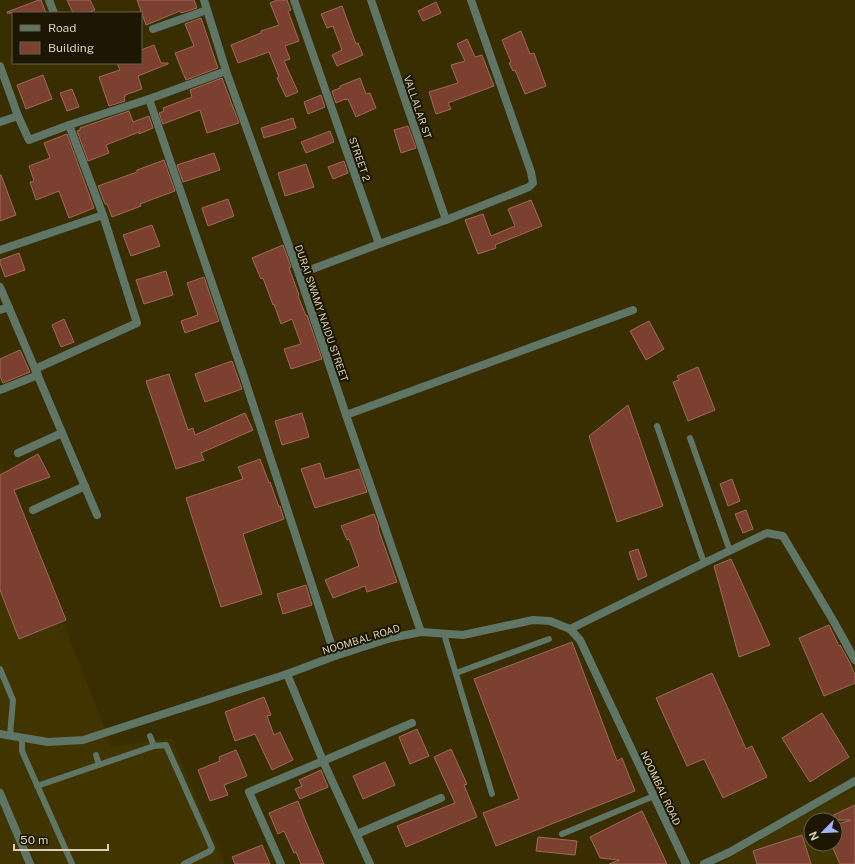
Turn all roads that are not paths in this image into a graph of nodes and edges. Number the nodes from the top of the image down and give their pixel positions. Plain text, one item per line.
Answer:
1 (49, 0) edge
2 (204, 0) edge
3 (294, 0) edge
4 (371, 0) edge
5 (471, 0) edge
6 (207, 10) junction
7 (54, 12) edge
8 (153, 30) dead end
9 (0, 66) edge
10 (226, 71) junction
11 (148, 99) junction
12 (18, 116) junction
13 (0, 122) edge
14 (69, 125) junction
15 (103, 215) junction
16 (446, 220) junction
17 (379, 244) junction
18 (0, 250) edge
19 (299, 274) junction
20 (0, 287) edge
21 (9, 307) junction
22 (0, 310) edge
23 (633, 310) dead end
24 (36, 372) junction
25 (0, 390) edge
26 (346, 415) junction
27 (657, 426) dead end
28 (62, 433) junction
29 (690, 438) dead end
30 (18, 453) dead end
31 (85, 486) junction
32 (33, 510) dead end
33 (97, 515) dead end
34 (730, 551) junction
35 (704, 562) junction
36 (570, 629) junction
37 (421, 632) junction
38 (444, 634) junction
39 (549, 639) dead end
40 (335, 656) junction
41 (855, 660) edge
42 (0, 669) edge
43 (456, 673) junction
44 (287, 674) junction
45 (412, 723) dead end
46 (0, 734) edge
47 (10, 736) junction
48 (150, 736) dead end
49 (22, 738) junction
50 (154, 746) junction
51 (96, 755) dead end
52 (323, 761) junction
53 (99, 765) junction
54 (855, 780) edge
55 (37, 786) junction
56 (0, 793) edge
57 (492, 794) dead end
58 (654, 796) junction
59 (441, 798) dead end
60 (356, 834) junction
61 (562, 834) dead end
62 (30, 864) edge
63 (72, 864) edge
64 (184, 864) edge
65 (281, 864) edge
66 (370, 864) edge
67 (686, 864) edge
68 (704, 864) edge

1 - 7 street
2 - 6 street, DURAI SWAMY NAIDU STREET
3 - 17 street, STREET 2
4 - 16 street, VALLALAR ST
5 - 16 street
6 - 8 street
6 - 10 street, DURAI SWAMY NAIDU STREET
9 - 12 street
10 - 11 street
10 - 19 street, DURAI SWAMY NAIDU STREET
11 - 14 street
11 - 40 street
12 - 13 street
12 - 14 street
14 - 15 street
15 - 18 street
15 - 24 street
16 - 17 street
17 - 19 street
19 - 26 street, DURAI SWAMY NAIDU STREET
20 - 21 street
21 - 22 street
21 - 24 street
23 - 26 street
24 - 25 street
24 - 28 street
26 - 37 street, DURAI SWAMY NAIDU STREET
27 - 35 lane
28 - 30 street
28 - 31 street
29 - 34 lane
31 - 32 street
31 - 33 street
34 - 35 street
34 - 41 street
35 - 36 street
36 - 38 street, NOOMBAL ROAD
36 - 58 street, NOOMBAL ROAD
37 - 38 street, NOOMBAL ROAD
37 - 40 street, NOOMBAL ROAD
38 - 43 lane
39 - 43 lane
40 - 44 street, NOOMBAL ROAD
42 - 47 lane
43 - 57 lane
44 - 49 street, NOOMBAL ROAD
44 - 52 street
45 - 52 street
46 - 47 street, NOOMBAL ROAD
47 - 49 street, NOOMBAL ROAD
48 - 50 lane
49 - 55 lane
50 - 53 lane
50 - 64 lane
51 - 53 lane
52 - 60 street
52 - 65 street
53 - 55 lane
54 - 68 street
55 - 63 lane
56 - 62 street
58 - 61 lane
58 - 67 street, NOOMBAL ROAD
59 - 60 street
60 - 66 street

